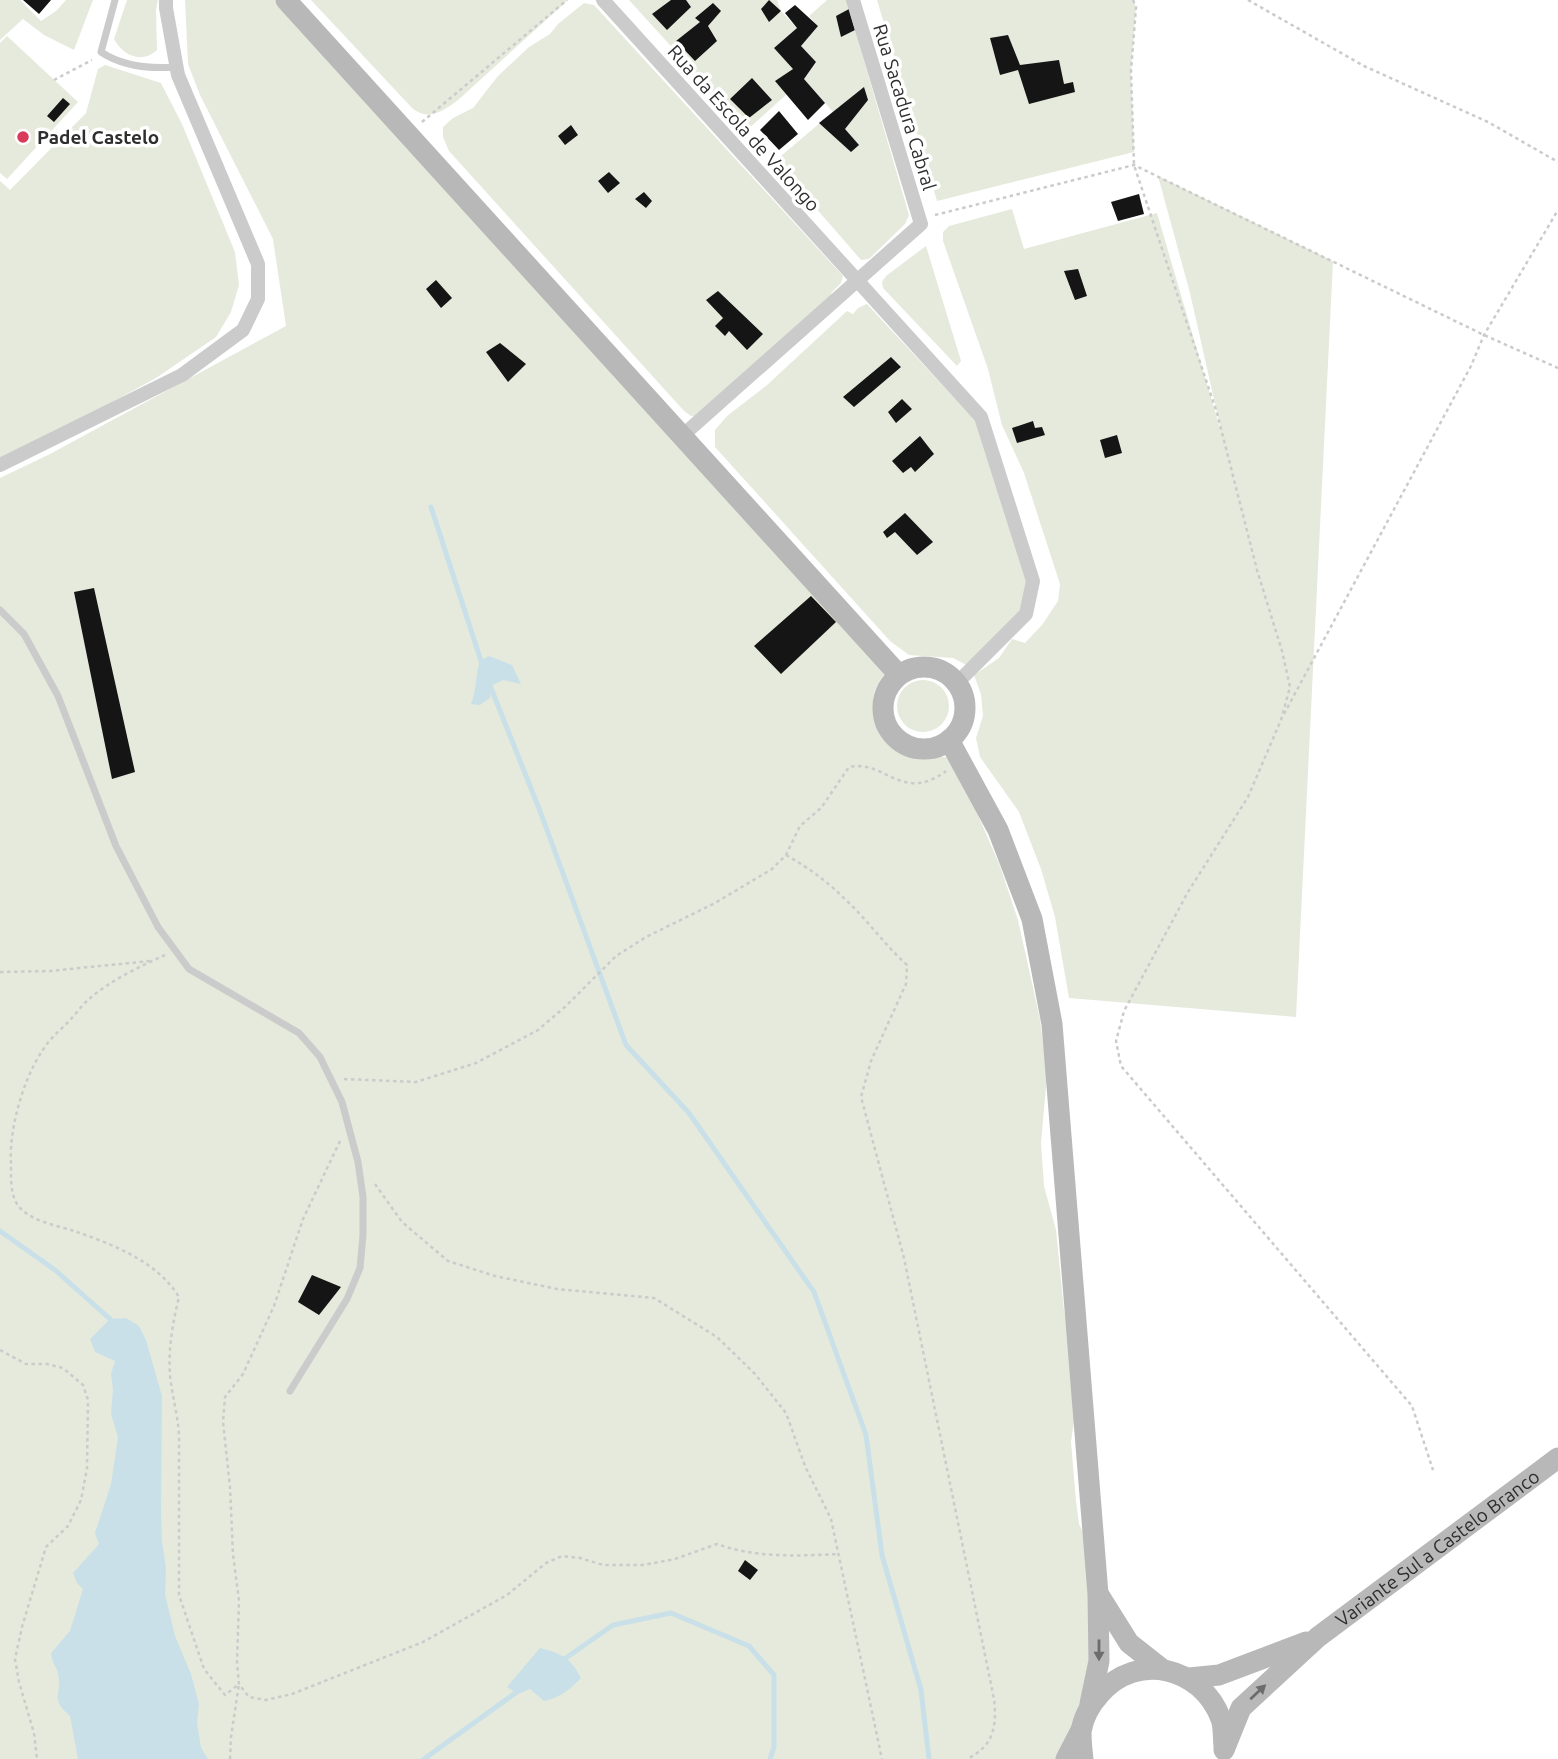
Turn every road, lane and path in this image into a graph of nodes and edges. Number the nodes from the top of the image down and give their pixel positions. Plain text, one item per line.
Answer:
1 (115, 0) edge
2 (166, 0) edge
3 (286, 0) edge
4 (567, 0) edge
5 (603, 0) edge
6 (853, 0) edge
7 (1133, 0) edge
8 (1248, 0) edge
9 (104, 54) junction
10 (177, 67) junction
11 (54, 80) dead end
12 (408, 133) junction
13 (1558, 162) edge
14 (1134, 165) junction
15 (1558, 210) edge
16 (921, 224) junction
17 (857, 281) junction
18 (1484, 335) junction
19 (1558, 368) edge
20 (682, 436) junction
21 (0, 465) edge
22 (0, 610) edge
23 (899, 675) junction
24 (957, 682) junction
25 (1281, 720) junction
26 (954, 748) junction
27 (786, 855) junction
28 (175, 951) junction
29 (154, 960) junction
30 (0, 972) edge
31 (330, 1077) junction
32 (347, 1121) junction
33 (375, 1185) dead end
34 (0, 1350) edge
35 (290, 1391) dead end
36 (1558, 1458) edge
37 (1433, 1471) dead end
38 (839, 1554) junction
39 (1098, 1594) junction
40 (1318, 1637) junction
41 (1162, 1669) junction
42 (1189, 1678) junction
43 (239, 1684) junction
44 (1090, 1704) junction
45 (1081, 1730) junction
46 (1223, 1754) edge
47 (37, 1759) edge
48 (230, 1759) edge
49 (882, 1759) edge
50 (967, 1759) edge
51 (1066, 1759) edge
52 (1083, 1759) edge

1 - 9 lane
2 - 10 street
3 - 12 street
4 - 12 path
5 - 17 street, Rua da Escola de Valongo
6 - 16 street, Rua Sacadura Cabral
7 - 14 path
8 - 13 path
9 - 10 lane
9 - 11 path
10 - 21 street
12 - 20 street
14 - 16 path
14 - 18 path
14 - 25 path
15 - 18 path
16 - 17 street
17 - 20 street
17 - 24 street, Rua da Escola de Valongo
18 - 19 path
18 - 25 path
20 - 23 street
22 - 28 lane
23 - 24 street
23 - 26 street
24 - 26 street
25 - 37 path
26 - 27 path
26 - 39 street
27 - 31 path
27 - 50 path
28 - 29 path
28 - 31 lane
29 - 30 path
29 - 43 path
31 - 32 lane
32 - 35 lane
32 - 43 path
33 - 38 path
34 - 47 path
36 - 40 street, Variante Sul a Castelo Branco
38 - 43 path
38 - 49 path
39 - 41 street
39 -> 44 street
40 - 42 street
46 -> 40 street
41 - 42 street
41 - 44 street
42 - 46 street
43 - 48 path
44 - 45 street
45 - 51 street
45 - 52 street

